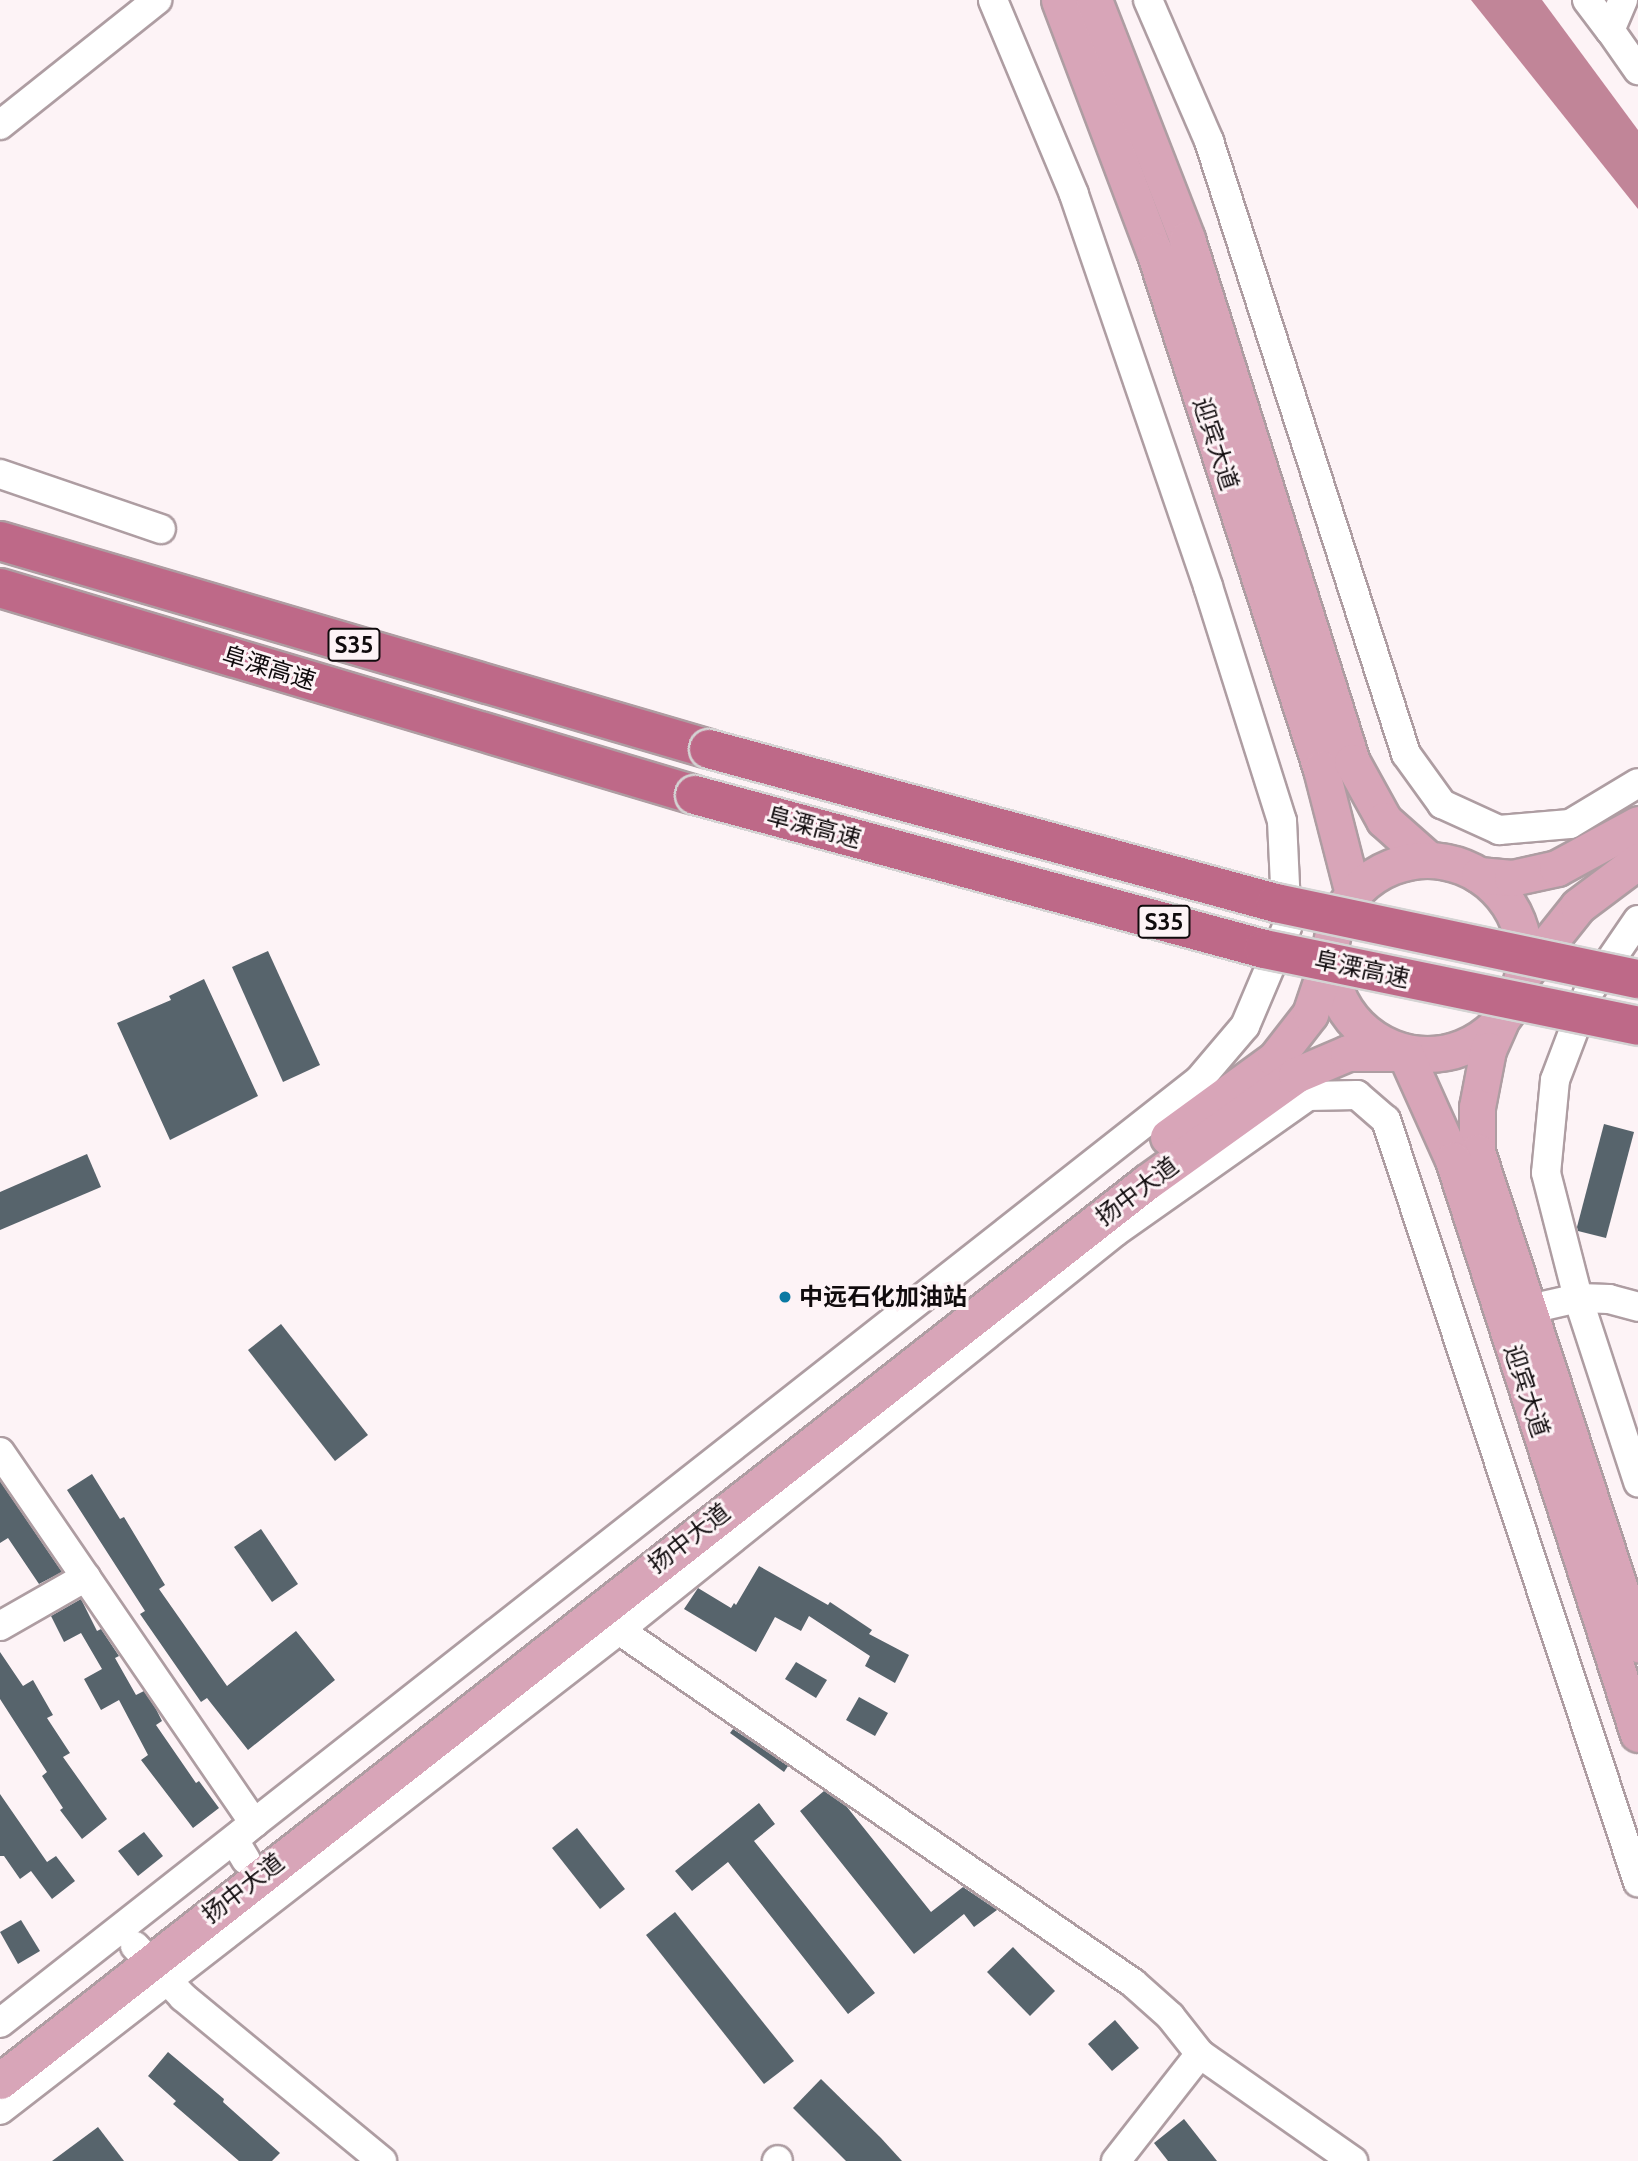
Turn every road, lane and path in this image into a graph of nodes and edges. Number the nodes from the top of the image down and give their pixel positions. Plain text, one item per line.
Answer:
1 (157, 0) edge
2 (993, 0) edge
3 (1059, 0) edge
4 (1094, 0) edge
5 (1148, 0) edge
6 (1587, 0) edge
7 (1623, 0) edge
8 (1610, 30) junction
9 (1638, 70) edge
10 (0, 125) edge
11 (0, 474) edge
12 (161, 529) dead end
13 (0, 541) edge
14 (0, 588) edge
15 (1638, 783) edge
16 (1638, 824) edge
17 (1430, 860) junction
18 (1638, 861) edge
19 (1479, 875) junction
20 (1353, 894) junction
21 (1638, 920) edge
22 (1330, 955) junction
23 (1523, 975) junction
24 (1638, 979) edge
25 (1500, 1023) junction
26 (1638, 1026) edge
27 (1405, 1053) junction
28 (1578, 1298) junction
29 (1638, 1307) edge
30 (1530, 1309) junction
31 (0, 1452) edge
32 (1638, 1482) edge
33 (86, 1577) junction
34 (0, 1626) edge
35 (619, 1630) junction
36 (1638, 1644) edge
37 (1638, 1734) edge
38 (254, 1823) junction
39 (246, 1860) junction
40 (1638, 1882) edge
41 (149, 1963) junction
42 (0, 2022) edge
43 (0, 2052) edge
44 (1200, 2054) junction
45 (0, 2081) edge
46 (0, 2110) edge
47 (382, 2161) edge
48 (1116, 2161) edge
49 (1353, 2161) edge

1 - 10 street
2 - 38 street
3 - 20 main road, 迎宾大道
4 - 17 main road, 迎宾大道
5 - 15 street
6 - 8 street
7 - 8 street
8 - 9 street
11 - 12 street
13 - 24 highway, 阜溧高速 / S35, bridge
14 - 26 highway, 阜溧高速 / S35, bridge
16 - 19 main road
17 - 19 main road
17 - 20 main road
18 - 23 main road
19 - 23 main road
20 - 22 main road
21 - 28 street
22 - 27 main road
22 - 39 main road, 扬中大道
23 - 25 main road
25 - 27 main road
25 - 30 main road, 迎宾大道
27 - 37 main road, 迎宾大道
27 - 41 main road, 扬中大道
28 - 29 street
28 - 30 street
28 - 32 street
30 - 36 main road, 迎宾大道
31 - 33 street
33 - 34 street
33 - 38 street
35 - 40 street
35 - 41 street
35 - 44 street
38 - 39 street
38 - 42 street
39 - 41 main road, 扬中大道
41 - 43 main road, 扬中大道
41 - 45 main road, 扬中大道
41 - 46 street
41 - 47 street
44 - 48 street
44 - 49 street

